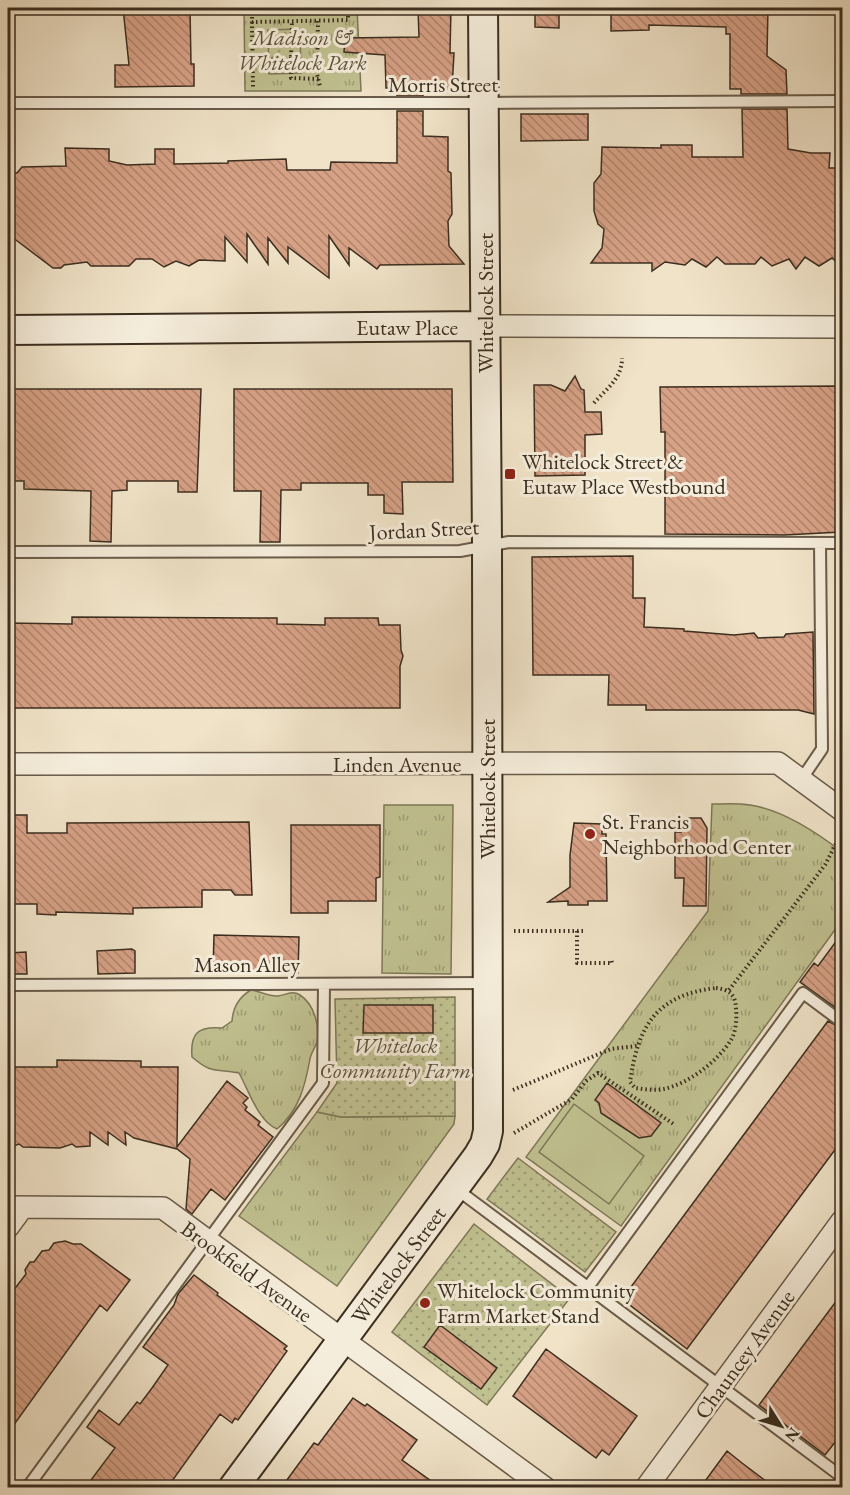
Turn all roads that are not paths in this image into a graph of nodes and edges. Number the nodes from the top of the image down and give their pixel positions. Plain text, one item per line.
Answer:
1 (483, 8) edge
2 (843, 101) edge
3 (8, 103) edge
4 (484, 104) junction
5 (484, 326) junction
6 (843, 327) edge
7 (8, 330) edge
8 (820, 543) junction
9 (843, 543) edge
10 (487, 546) junction
11 (8, 552) edge
12 (8, 764) edge
13 (487, 764) junction
14 (801, 780) junction
15 (843, 810) edge
16 (487, 983) junction
17 (324, 984) junction
18 (8, 985) edge
19 (843, 1022) edge
20 (455, 1188) junction
21 (15, 1208) edge
22 (843, 1221) edge
23 (8, 1227) edge
24 (207, 1241) junction
25 (588, 1287) junction
26 (342, 1340) junction
27 (721, 1386) junction
28 (843, 1477) edge
29 (27, 1488) edge
30 (233, 1488) edge
31 (545, 1488) edge
32 (646, 1488) edge

1 - 4 street, Whitelock Street
2 - 4 lane, Morris Street
3 - 4 lane, Morris Street
4 - 5 street, Whitelock Street
5 - 6 street, Eutaw Place
5 - 7 street, Eutaw Place
5 - 10 street, Whitelock Street
8 - 9 lane, Jordan Street
8 - 10 lane, Jordan Street
8 - 14 lane
10 - 11 lane, Jordan Street
10 - 13 street, Whitelock Street
12 - 13 street, Linden Avenue
13 - 14 street, Linden Avenue
13 - 16 street, Whitelock Street
14 - 15 street, Linden Avenue
16 - 17 lane, Mason Alley
16 - 20 street, Whitelock Street
17 - 18 lane, Mason Alley
17 - 24 lane
19 - 25 lane
20 - 25 lane
20 - 26 street, Whitelock Street
21 - 23 street
21 - 24 street, Brookfield Avenue
22 - 27 street, Chauncey Avenue
24 - 26 street, Brookfield Avenue
24 - 29 lane
25 - 27 lane
26 - 30 street, Whitelock Street
26 - 31 street, Brookfield Avenue
27 - 28 lane
27 - 32 street, Chauncey Avenue

